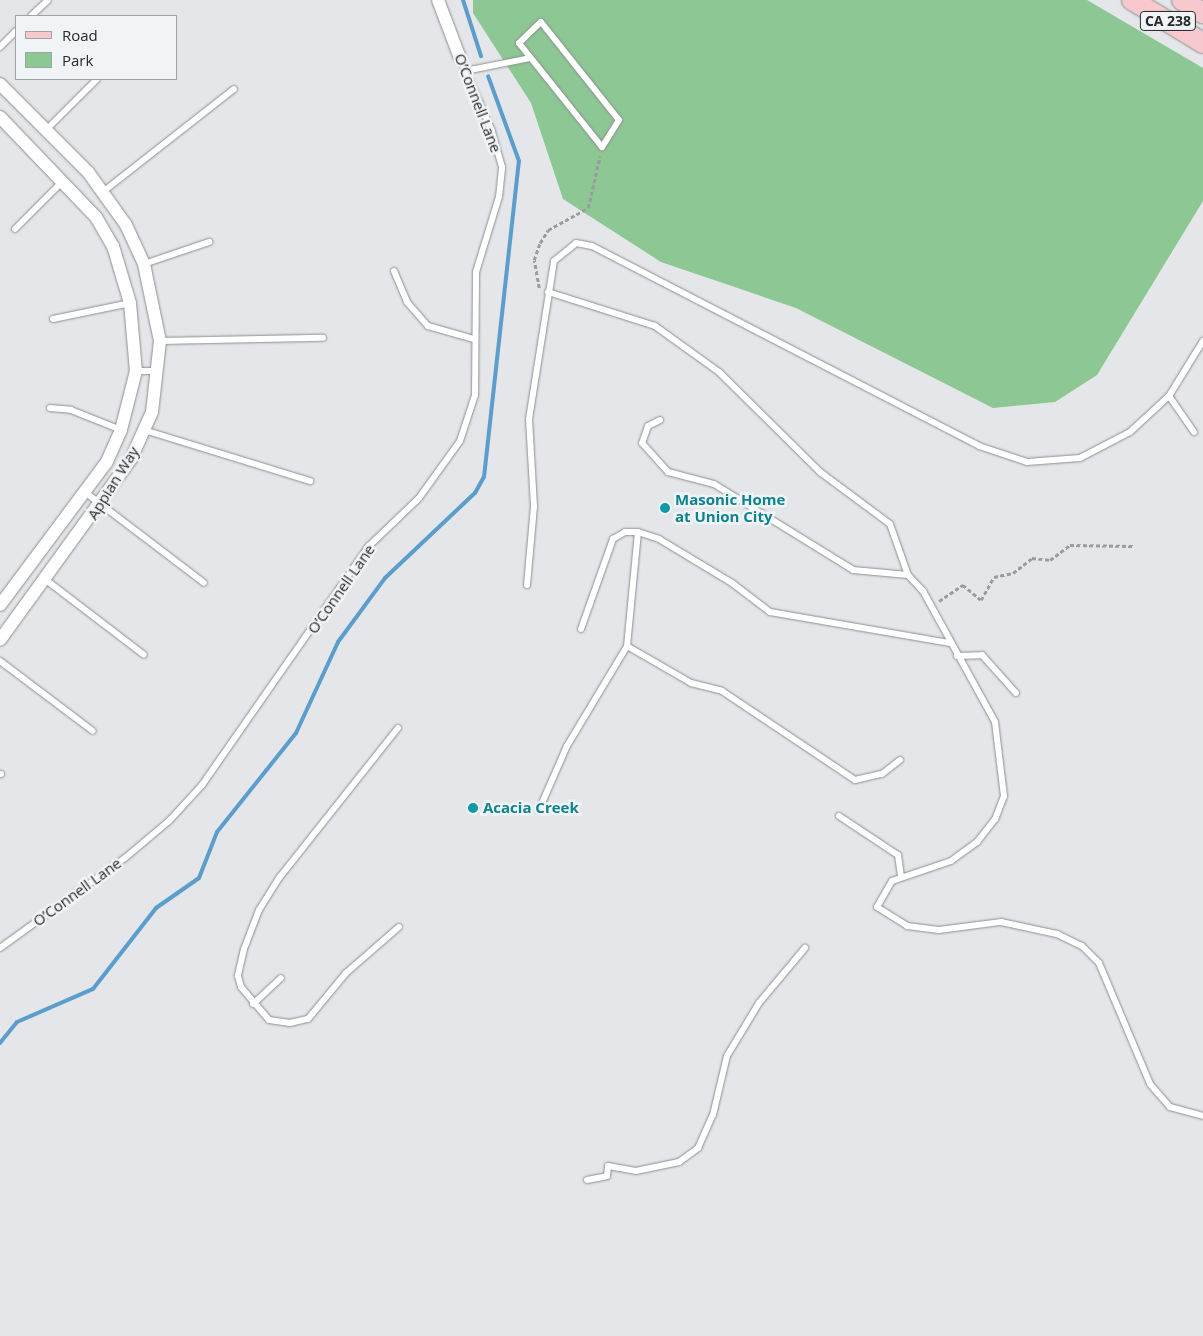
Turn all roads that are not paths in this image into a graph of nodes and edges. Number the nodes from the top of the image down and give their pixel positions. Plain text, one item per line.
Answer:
1 (48, 0) edge
2 (438, 0) edge
3 (1132, 0) edge
4 (1182, 0) edge
5 (1203, 13) edge
6 (32, 15) edge
7 (15, 32) edge
8 (1203, 43) edge
9 (0, 47) edge
10 (460, 58) joint
11 (530, 58) junction
12 (465, 71) junction
13 (96, 80) edge
14 (0, 84) edge
15 (234, 89) dead end
16 (0, 117) edge
17 (47, 129) junction
18 (64, 180) junction
19 (104, 191) junction
20 (15, 229) dead end
21 (209, 242) dead end
22 (144, 264) junction
23 (394, 271) dead end
24 (548, 292) junction
25 (130, 303) junction
26 (53, 318) dead end
27 (323, 338) dead end
28 (474, 339) junction
29 (160, 341) junction
30 (1203, 341) edge
31 (136, 371) junction
32 (157, 372) junction
33 (1169, 396) junction
34 (50, 408) dead end
35 (660, 420) dead end
36 (120, 430) junction
37 (144, 430) junction
38 (1194, 432) dead end
39 (310, 481) dead end
40 (86, 493) junction
41 (102, 505) junction
42 (638, 532) junction
43 (908, 575) junction
44 (46, 580) junction
45 (204, 584) dead end
46 (527, 585) dead end
47 (0, 605) edge
48 (581, 629) dead end
49 (0, 640) edge
50 (950, 643) junction
51 (627, 646) junction
52 (144, 655) dead end
53 (957, 656) junction
54 (0, 661) edge
55 (1016, 693) dead end
56 (398, 728) dead end
57 (93, 731) dead end
58 (900, 760) dead end
59 (539, 810) dead end
60 (839, 816) dead end
61 (901, 876) junction
62 (400, 927) dead end
63 (0, 948) edge
64 (805, 948) dead end
65 (281, 978) dead end
66 (253, 1004) junction
67 (1203, 1116) edge
68 (587, 1180) dead end

1 - 6 lane
2 - 10 street, O’Connell Lane
3 - 8 main road, CA 238
4 - 5 main road, CA 238
7 - 9 lane
10 - 12 lane, O’Connell Lane
11 - 11 lane
11 - 12 lane
12 - 28 lane, O’Connell Lane
13 - 17 lane
14 - 17 street, Appian Way
15 - 19 lane
16 - 18 street, Appian Way
17 - 19 street, Appian Way
18 - 20 lane
18 - 25 street, Appian Way
19 - 22 street, Appian Way
21 - 22 lane
22 - 29 street, Appian Way
23 - 28 lane
24 - 33 lane
24 - 43 lane
24 - 46 lane
25 - 26 lane
25 - 31 street, Appian Way
27 - 29 lane
28 - 63 lane, O’Connell Lane
29 - 32 street, Appian Way
30 - 33 lane
31 - 32 lane
31 - 36 street, Appian Way
32 - 37 street, Appian Way
33 - 38 lane
34 - 36 lane
35 - 43 lane
36 - 40 street, Appian Way
37 - 39 lane
37 - 41 street, Appian Way
40 - 41 lane
40 - 47 street, Appian Way
41 - 44 street, Appian Way
41 - 45 lane
42 - 48 lane
42 - 50 lane
42 - 51 lane
43 - 50 lane
44 - 49 street, Appian Way
44 - 52 lane
50 - 53 lane
51 - 58 lane
51 - 59 lane
53 - 55 lane
53 - 61 lane
54 - 57 lane
56 - 66 lane
60 - 61 lane
61 - 67 lane
62 - 66 lane
64 - 68 lane
65 - 66 lane

